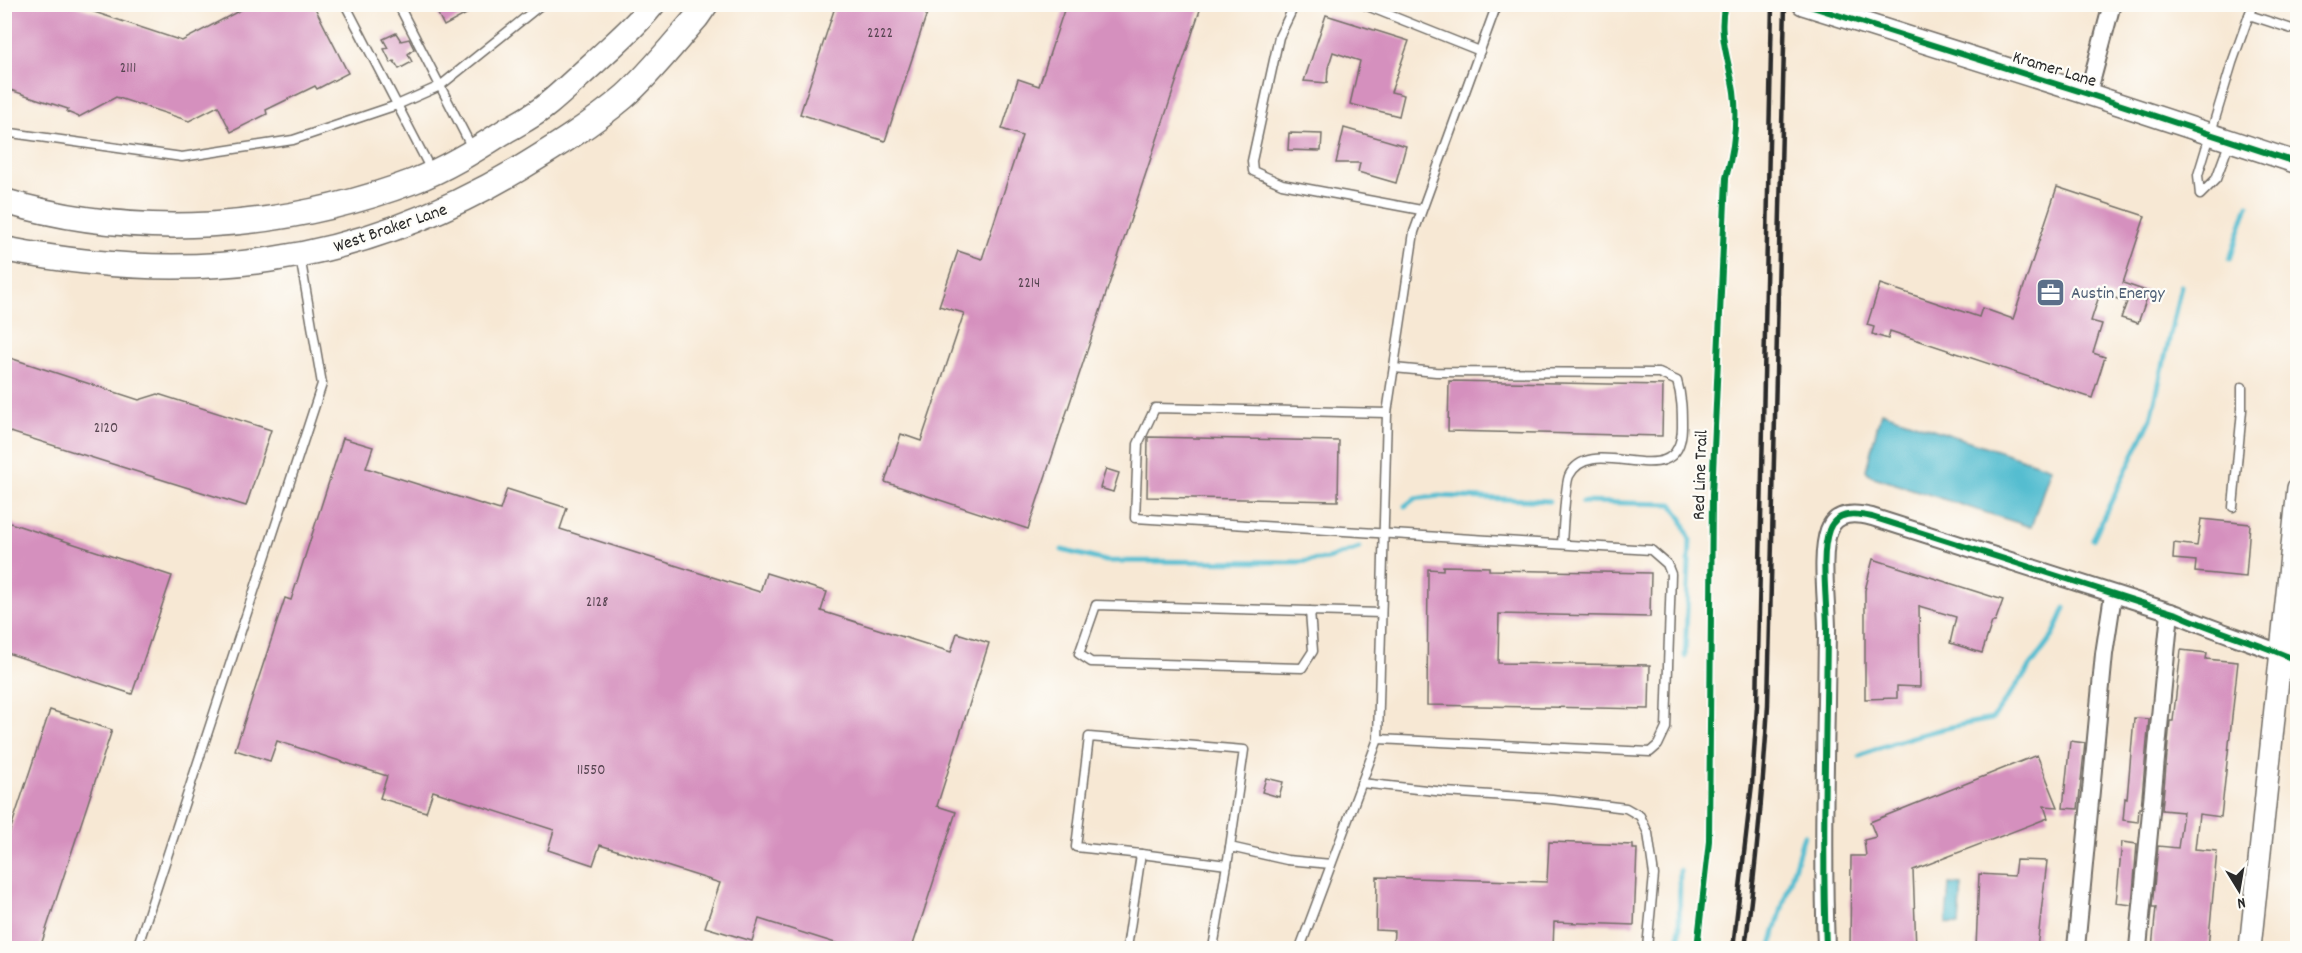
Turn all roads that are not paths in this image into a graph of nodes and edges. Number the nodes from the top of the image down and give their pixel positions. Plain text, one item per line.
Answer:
1 (345, 4) edge
2 (398, 4) edge
3 (542, 4) edge
4 (653, 4) edge
5 (706, 4) edge
6 (1295, 4) edge
7 (1362, 4) edge
8 (1497, 4) edge
9 (1803, 4) edge
10 (2112, 4) edge
11 (2253, 4) edge
12 (1835, 10) edge
13 (2249, 15) junction
14 (2298, 31) edge
15 (1480, 51) junction
16 (441, 86) junction
17 (2088, 94) junction
18 (397, 105) junction
19 (4, 132) edge
20 (2221, 137) junction
21 (474, 151) junction
22 (2298, 163) edge
23 (432, 172) junction
24 (494, 184) junction
25 (4, 201) edge
26 (454, 206) junction
27 (1421, 210) junction
28 (4, 249) edge
29 (300, 255) junction
30 (1394, 368) junction
31 (2242, 387) dead end
32 (1387, 413) junction
33 (2298, 488) edge
34 (2233, 507) dead end
35 (1382, 533) junction
36 (1562, 544) junction
37 (2113, 595) junction
38 (1310, 611) junction
39 (2170, 612) junction
40 (1381, 613) junction
41 (2290, 657) edge
42 (1378, 739) junction
43 (1360, 783) junction
44 (1230, 848) junction
45 (1141, 854) junction
46 (1227, 864) junction
47 (1331, 864) junction
48 (137, 948) edge
49 (1127, 948) edge
50 (1213, 948) edge
51 (1300, 948) edge
52 (1647, 948) edge
53 (1826, 948) edge
54 (2076, 948) edge
55 (2138, 948) edge
56 (2250, 948) edge

1 - 18 lane
2 - 16 lane
3 - 16 lane
4 - 21 main road, West Braker Lane
5 - 24 main road, West Braker Lane
6 - 27 lane
7 - 15 lane
8 - 15 lane
9 - 12 street, Kramer Lane
10 - 17 street
11 - 13 lane
12 - 17 street, Kramer Lane
13 - 14 lane
13 - 20 lane
15 - 27 lane
16 - 18 lane
16 - 21 lane
17 - 20 street, Kramer Lane
18 - 19 lane
18 - 23 lane
20 - 20 lane
20 - 22 street, Kramer Lane
21 - 23 main road, West Braker Lane
21 - 24 main road
23 - 25 main road, West Braker Lane
23 - 26 main road
24 - 26 main road, West Braker Lane
26 - 29 main road, West Braker Lane
27 - 30 lane
28 - 29 main road, West Braker Lane
29 - 48 lane
30 - 32 lane
30 - 36 lane
31 - 34 lane
32 - 35 lane
32 - 35 lane
33 - 41 street
35 - 36 lane
35 - 40 lane
36 - 42 lane
37 - 39 street
37 - 53 street
37 - 54 street
38 - 38 lane
38 - 40 lane
39 - 41 street
39 - 55 street
40 - 42 lane
41 - 56 street
42 - 43 lane
43 - 47 lane
43 - 52 lane
44 - 45 lane
44 - 46 lane
44 - 47 lane
45 - 46 lane
45 - 49 lane
46 - 50 lane
47 - 51 lane

